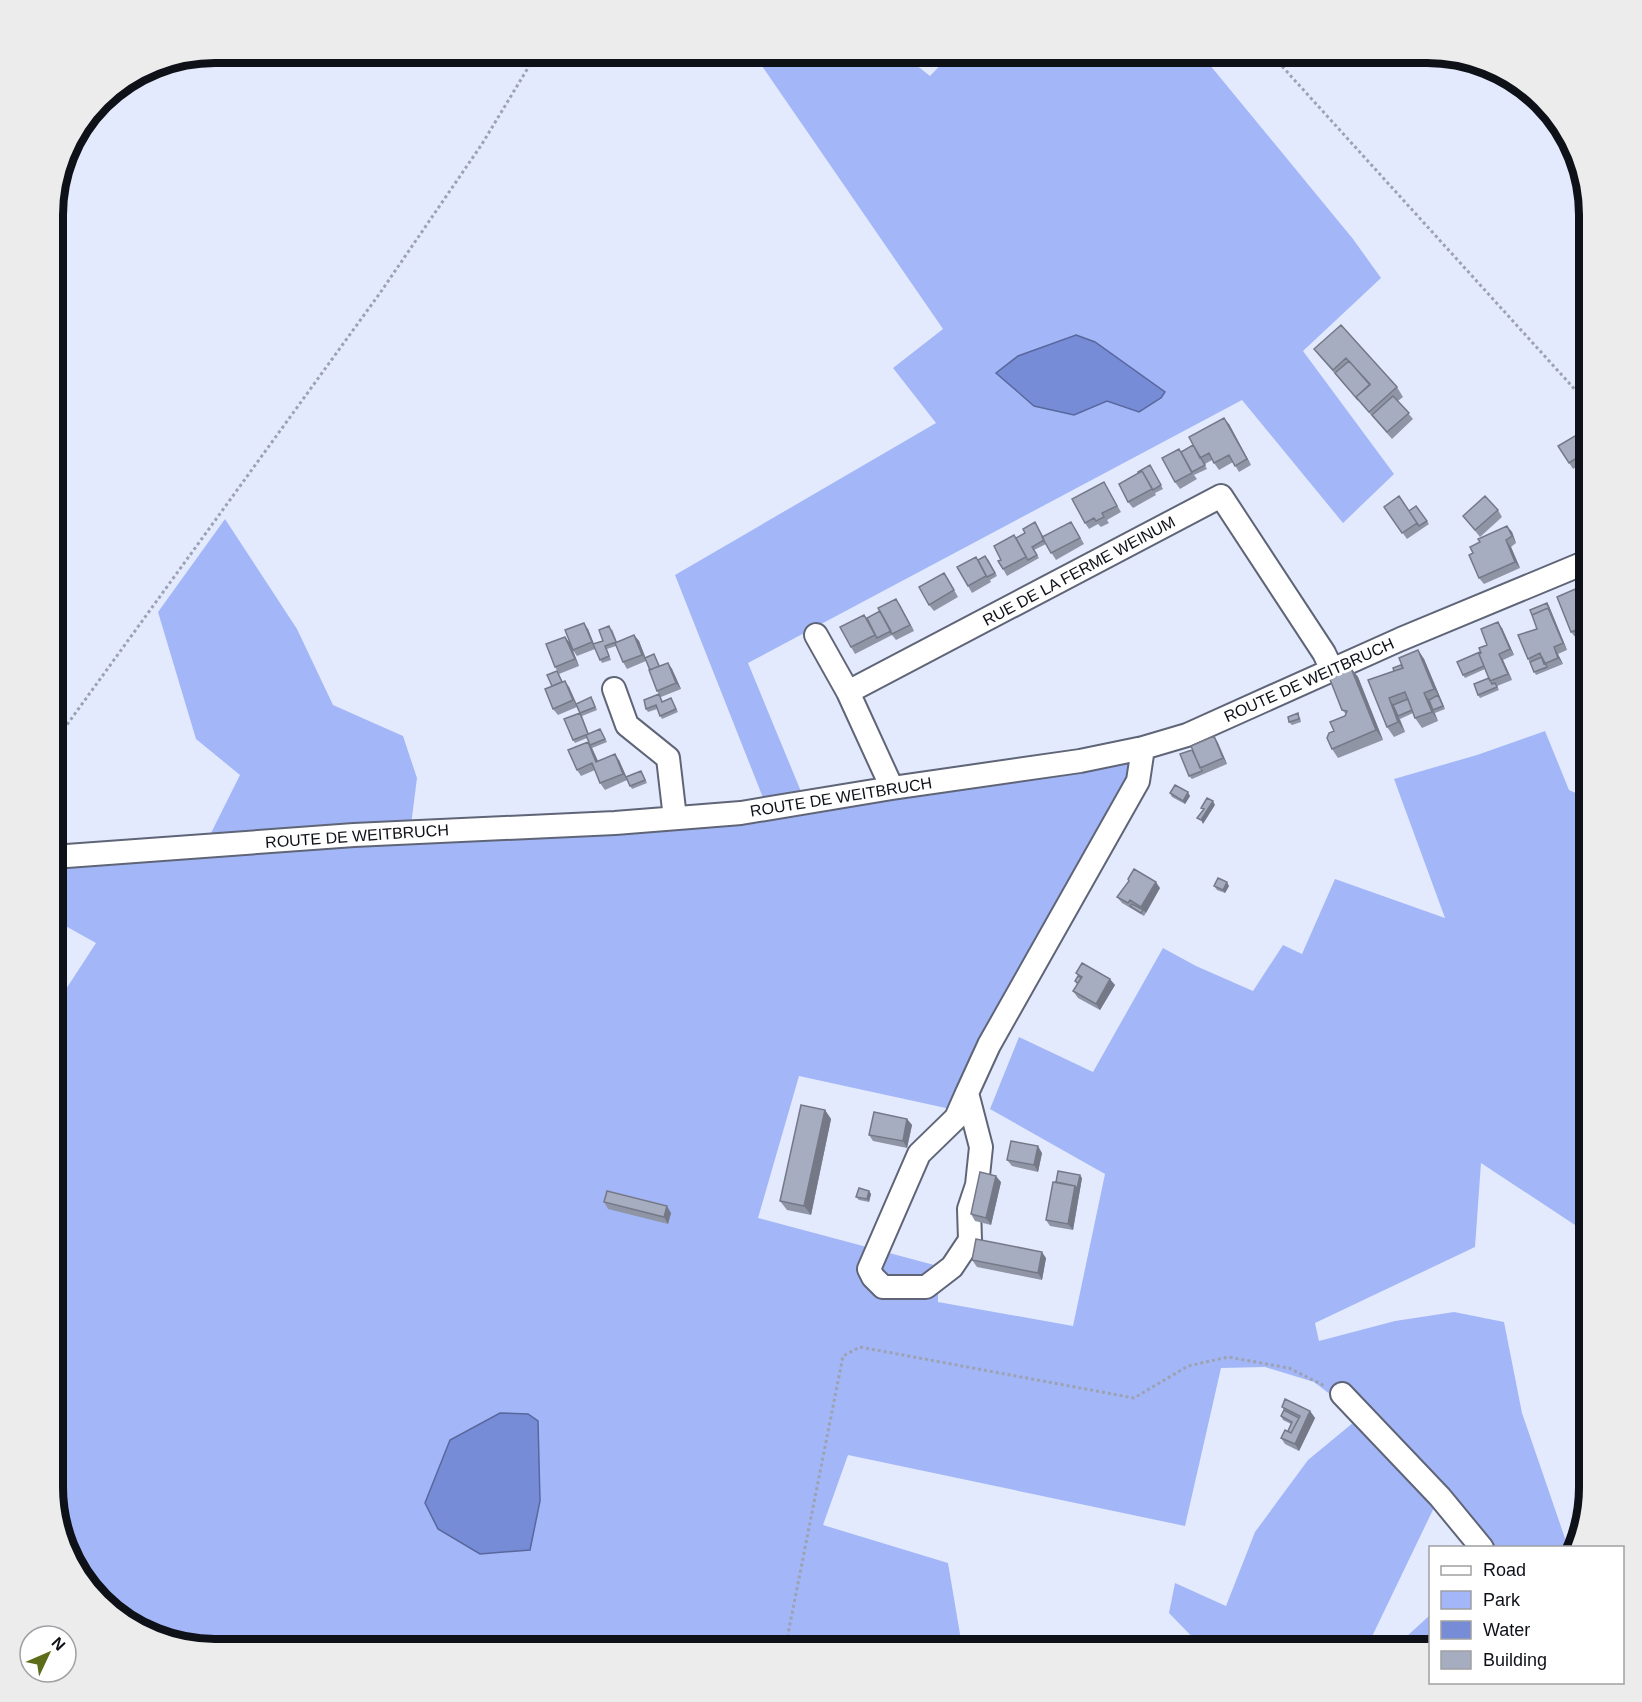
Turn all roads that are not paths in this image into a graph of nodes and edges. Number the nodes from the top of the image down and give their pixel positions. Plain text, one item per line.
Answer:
1 (1579, 566) edge
2 (816, 635) dead end
3 (1332, 670) junction
4 (614, 689) dead end
5 (848, 692) junction
6 (1143, 748) junction
7 (891, 788) junction
8 (675, 818) junction
9 (63, 856) edge
10 (968, 1093) junction
11 (1342, 1394) road end
12 (1480, 1546) edge

1 - 3 street, ROUTE DE WEITBRUCH
2 - 5 street
3 - 5 street, RUE DE LA FERME WEINUM
3 - 6 street, ROUTE DE WEITBRUCH
4 - 8 street
5 - 7 street
6 - 7 street, ROUTE DE WEITBRUCH
6 - 10 street
7 - 8 street, ROUTE DE WEITBRUCH
8 - 9 street, ROUTE DE WEITBRUCH
10 - 10 street
11 - 12 street

